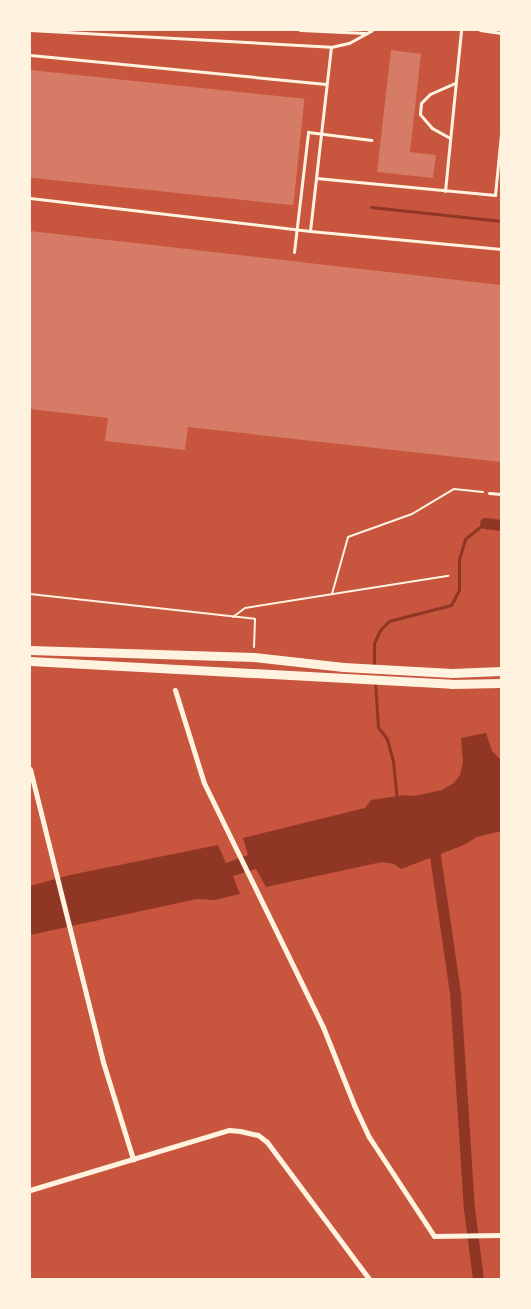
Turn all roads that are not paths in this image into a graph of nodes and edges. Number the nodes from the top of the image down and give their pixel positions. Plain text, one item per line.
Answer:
1 (30, 30) edge
2 (300, 30) edge
3 (372, 30) edge
4 (461, 30) edge
5 (480, 30) edge
6 (90, 32) edge
7 (501, 33) edge
8 (366, 34) junction
9 (330, 47) junction
10 (30, 55) edge
11 (456, 83) junction
12 (326, 84) junction
13 (320, 133) junction
14 (501, 134) edge
15 (450, 138) junction
16 (372, 140) dead end
17 (316, 178) junction
18 (444, 191) junction
19 (30, 198) edge
20 (296, 230) junction
21 (310, 231) junction
22 (501, 249) edge
23 (294, 252) dead end
24 (490, 493) road end
25 (501, 494) edge
26 (30, 650) edge
27 (30, 661) edge
28 (501, 671) edge
29 (501, 683) edge
30 (175, 690) dead end
31 (30, 769) edge
32 (133, 1159) junction
33 (30, 1190) edge
34 (501, 1235) edge
35 (369, 1279) edge

1 - 6 lane
2 - 8 lane
3 - 8 lane
4 - 11 lane
5 - 7 lane
6 - 9 lane
8 - 9 lane
9 - 12 lane
10 - 12 lane
11 - 15 lane
11 - 15 lane
12 - 13 lane
13 - 16 lane
13 - 17 lane
13 - 20 lane
14 - 18 lane
15 - 18 lane
17 - 18 lane
17 - 21 lane
19 - 20 lane
20 - 21 lane
20 - 23 lane
21 - 22 lane
24 - 25 lane
26 - 28 main road
27 - 29 main road
30 - 34 street
31 - 32 street
32 - 33 street
32 - 35 street

